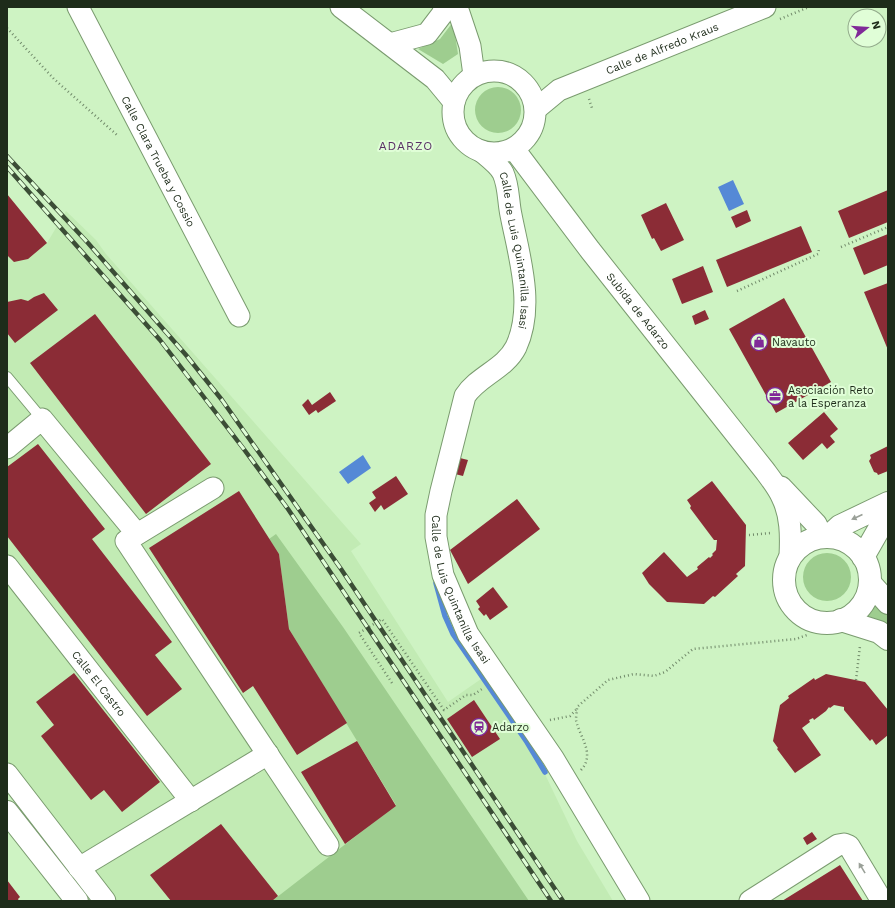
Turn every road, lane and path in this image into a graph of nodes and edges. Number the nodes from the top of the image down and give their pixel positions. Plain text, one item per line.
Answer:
1 (78, 7) edge
2 (341, 7) edge
3 (444, 7) edge
4 (457, 7) edge
5 (766, 7) edge
6 (7, 28) edge
7 (390, 44) junction
8 (471, 83) junction
9 (527, 86) junction
10 (559, 90) junction
11 (536, 109) junction
12 (117, 135) dead end
13 (514, 149) junction
14 (481, 151) junction
15 (888, 227) edge
16 (841, 247) dead end
17 (819, 249) dead end
18 (737, 290) dead end
19 (239, 316) dead end
20 (7, 377) edge
21 (42, 419) junction
22 (7, 448) edge
23 (765, 471) junction
24 (213, 488) dead end
25 (888, 503) edge
26 (888, 518) edge
27 (775, 533) dead end
28 (749, 535) dead end
29 (826, 536) junction
30 (132, 538) junction
31 (790, 556) junction
32 (863, 557) junction
33 (7, 566) edge
34 (871, 584) junction
35 (888, 604) edge
36 (842, 620) junction
37 (807, 635) dead end
38 (888, 639) edge
39 (861, 642) dead end
40 (856, 680) dead end
41 (392, 683) dead end
42 (473, 695) dead end
43 (577, 710) junction
44 (549, 721) dead end
45 (268, 754) junction
46 (580, 771) dead end
47 (7, 774) edge
48 (191, 800) junction
49 (7, 812) edge
50 (328, 845) dead end
51 (79, 868) junction
52 (78, 901) edge
53 (105, 901) edge
54 (639, 901) edge
55 (750, 901) edge
56 (882, 901) edge

1 - 19 street, Calle Clara Trueba y Cossio
2 - 7 street
3 - 7 street
4 - 8 street
5 - 10 street, Calle de Alfredo Kraus
6 - 12 path
7 - 8 street
8 - 9 street
8 - 14 street
9 - 10 street, Calle de Alfredo Kraus
9 - 11 street
10 - 11 street, Calle de Alfredo Kraus
11 - 13 street
13 - 14 street
13 - 23 street, Subida de Adarzo
14 - 54 street, Calle de Luis Quintanilla Isasi
15 - 16 path
17 - 18 path
20 - 21 lane
21 - 22 street
21 - 30 street
23 - 29 street, Subida de Adarzo
23 - 31 street, Subida de Adarzo
24 - 30 street
25 -> 29 main road
26 - 32 main road
27 - 28 path
29 - 31 main road
29 - 32 main road
30 - 45 street
31 - 36 main road
32 - 34 main road
33 - 48 street, Calle El Castro
34 - 35 main road
34 - 36 main road
36 - 38 main road
37 - 43 path
39 - 40 path
41 - 42 path
43 - 44 path
43 - 46 path
45 - 48 street
45 - 50 street
47 - 51 street
48 - 51 street
49 - 52 main road
51 - 53 street
56 -> 55 street

